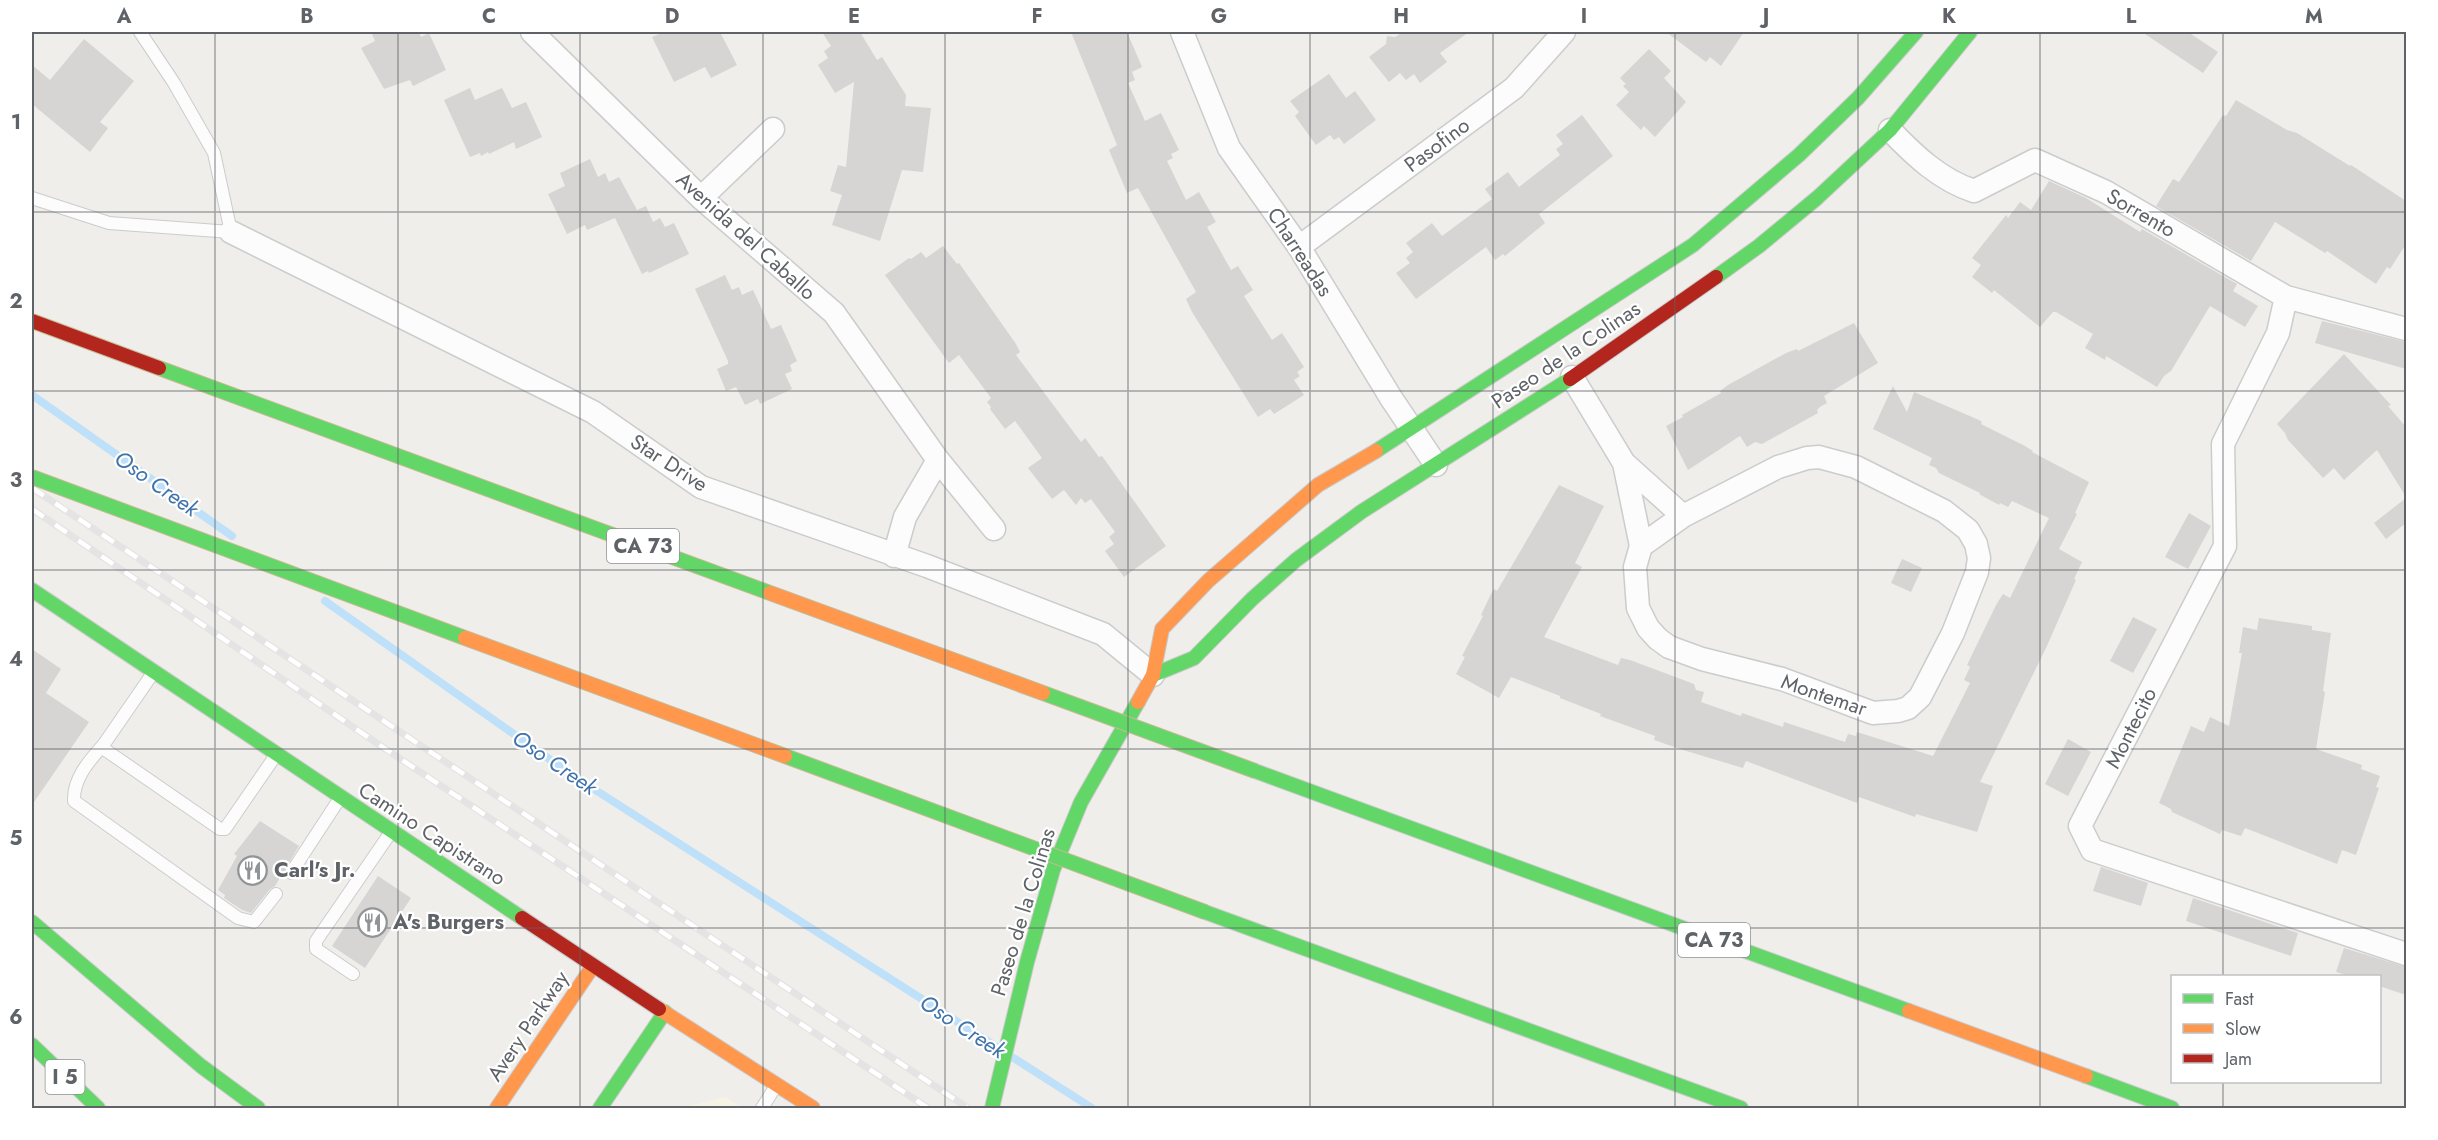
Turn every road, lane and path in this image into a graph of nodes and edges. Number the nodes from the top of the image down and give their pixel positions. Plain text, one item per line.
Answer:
1 (140, 32) edge
2 (532, 32) edge
3 (1182, 32) edge
4 (1564, 32) edge
5 (1916, 32) edge
6 (1970, 32) edge
7 (773, 129) dead end
8 (1890, 130) junction
9 (32, 198) edge
10 (701, 198) junction
11 (231, 232) junction
12 (1693, 245) junction
13 (1299, 247) junction
14 (1648, 291) dead end
15 (2286, 297) junction
16 (32, 321) edge
17 (2406, 329) edge
18 (1583, 356) dead end
19 (1572, 377) junction
20 (1412, 429) junction
21 (938, 460) junction
22 (1624, 463) junction
23 (1436, 465) junction
24 (32, 477) edge
25 (1683, 516) junction
26 (994, 529) dead end
27 (1641, 546) junction
28 (894, 555) junction
29 (32, 590) edge
30 (153, 672) junction
31 (1153, 675) junction
32 (104, 744) junction
33 (276, 754) junction
34 (340, 798) junction
35 (391, 832) junction
36 (291, 873) dead end
37 (276, 894) dead end
38 (32, 922) edge
39 (2406, 954) edge
40 (592, 966) junction
41 (353, 974) dead end
42 (665, 1012) junction
43 (32, 1044) edge
44 (777, 1084) junction
45 (98, 1108) edge
46 (258, 1108) edge
47 (497, 1108) edge
48 (600, 1108) edge
49 (762, 1108) edge
50 (813, 1108) edge
51 (992, 1108) edge
52 (1742, 1108) edge
53 (2172, 1108) edge

1 - 11 lane
2 - 10 street, Avenida del Caballo
3 - 13 street, Charreadas
4 - 13 street, Pasofino
5 - 12 main road, Paseo de la Colinas
6 - 8 main road, Paseo de la Colinas
7 - 10 street
8 - 15 street, Sorrento
8 - 19 main road, Paseo de la Colinas
9 - 11 lane
10 - 21 street, Avenida del Caballo
11 - 28 street, Star Drive
12 - 14 main road
12 - 20 main road, Paseo de la Colinas
13 - 20 street, Charreadas
15 - 17 street, Sorrento
15 - 39 street, Montecito
16 - 53 main road, CA 73, bridge
18 - 19 main road
19 - 22 street
19 - 23 main road, Paseo de la Colinas
20 - 23 street, Charreadas
20 - 31 main road, Paseo de la Colinas
21 - 26 street, Avenida del Caballo
21 - 28 street
22 - 25 street
22 - 27 street
23 - 31 main road, Paseo de la Colinas
24 - 52 main road, bridge
25 - 27 street, Montemar
25 - 27 street, Montemar
28 - 31 street, Star Drive
29 - 30 main road, Camino Capistrano
30 - 32 lane
30 - 33 main road, Camino Capistrano
31 - 51 main road, Paseo de la Colinas
32 - 33 lane
32 - 37 lane
33 - 34 main road, Camino Capistrano
34 - 35 main road, Camino Capistrano
34 - 36 lane
35 - 40 main road, Camino Capistrano
35 - 41 lane
38 - 46 main road
40 - 42 main road, Camino Capistrano
40 - 47 main road, Avery Parkway
42 - 44 main road, Camino Capistrano
42 - 48 main road
43 - 45 main road, I 5
44 - 49 lane
44 - 50 main road, Camino Capistrano

